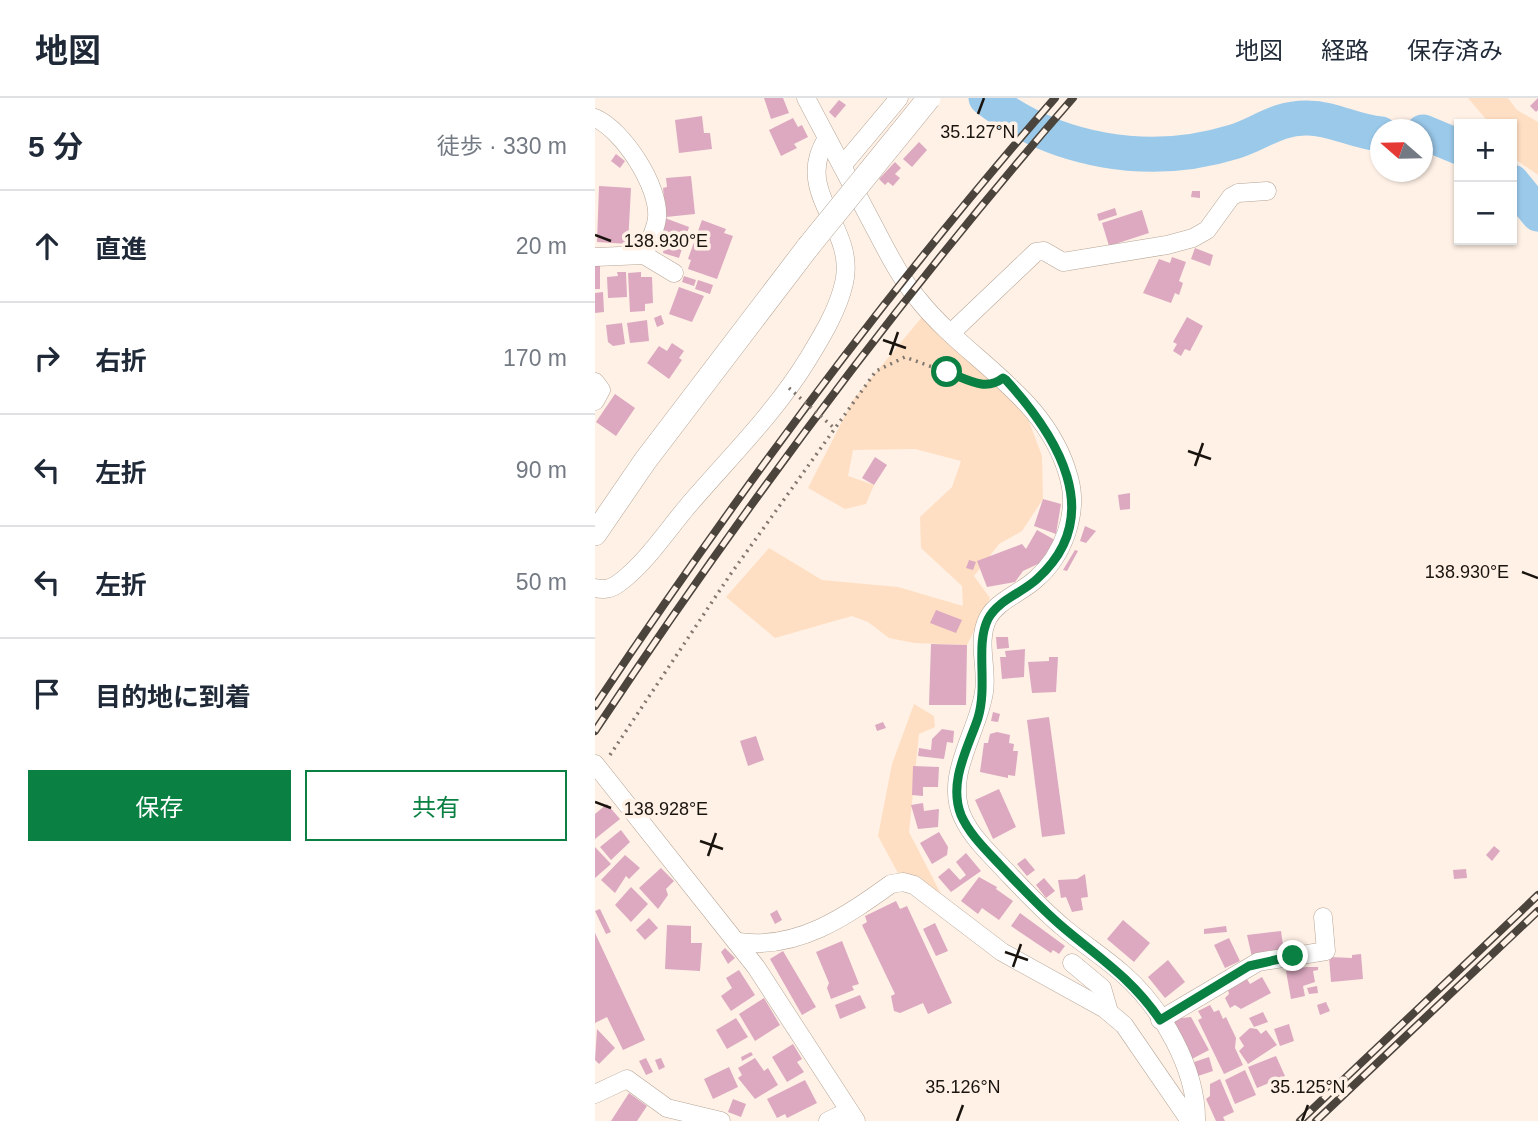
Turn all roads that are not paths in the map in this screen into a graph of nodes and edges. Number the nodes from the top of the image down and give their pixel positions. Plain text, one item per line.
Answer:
1 (806, 98) edge
2 (899, 98) edge
3 (929, 98) edge
4 (595, 118) edge
5 (828, 138) junction
6 (842, 166) junction
7 (1268, 191) dead end
8 (644, 255) junction
9 (595, 257) edge
10 (674, 273) dead end
11 (952, 332) junction
12 (595, 382) edge
13 (595, 401) edge
14 (595, 534) edge
15 (595, 588) edge
16 (599, 775) edge
17 (1323, 918) dead end
18 (738, 942) junction
19 (1072, 964) dead end
20 (1109, 1012) junction
21 (1160, 1020) junction
22 (595, 1094) edge
23 (853, 1116) edge
24 (721, 1121) edge
25 (828, 1121) edge
26 (1190, 1121) edge
27 (1196, 1121) edge

1 - 5 street
2 - 6 street
3 - 14 street, bridge
4 - 8 street
5 - 6 street
5 - 15 street
6 - 11 street
7 - 11 street
8 - 9 street
8 - 10 street
11 - 21 street
12 - 13 street
16 - 18 street
17 - 21 street
18 - 20 street
18 - 23 street
19 - 20 street
20 - 26 street
21 - 27 street
22 - 24 street
23 - 25 street

